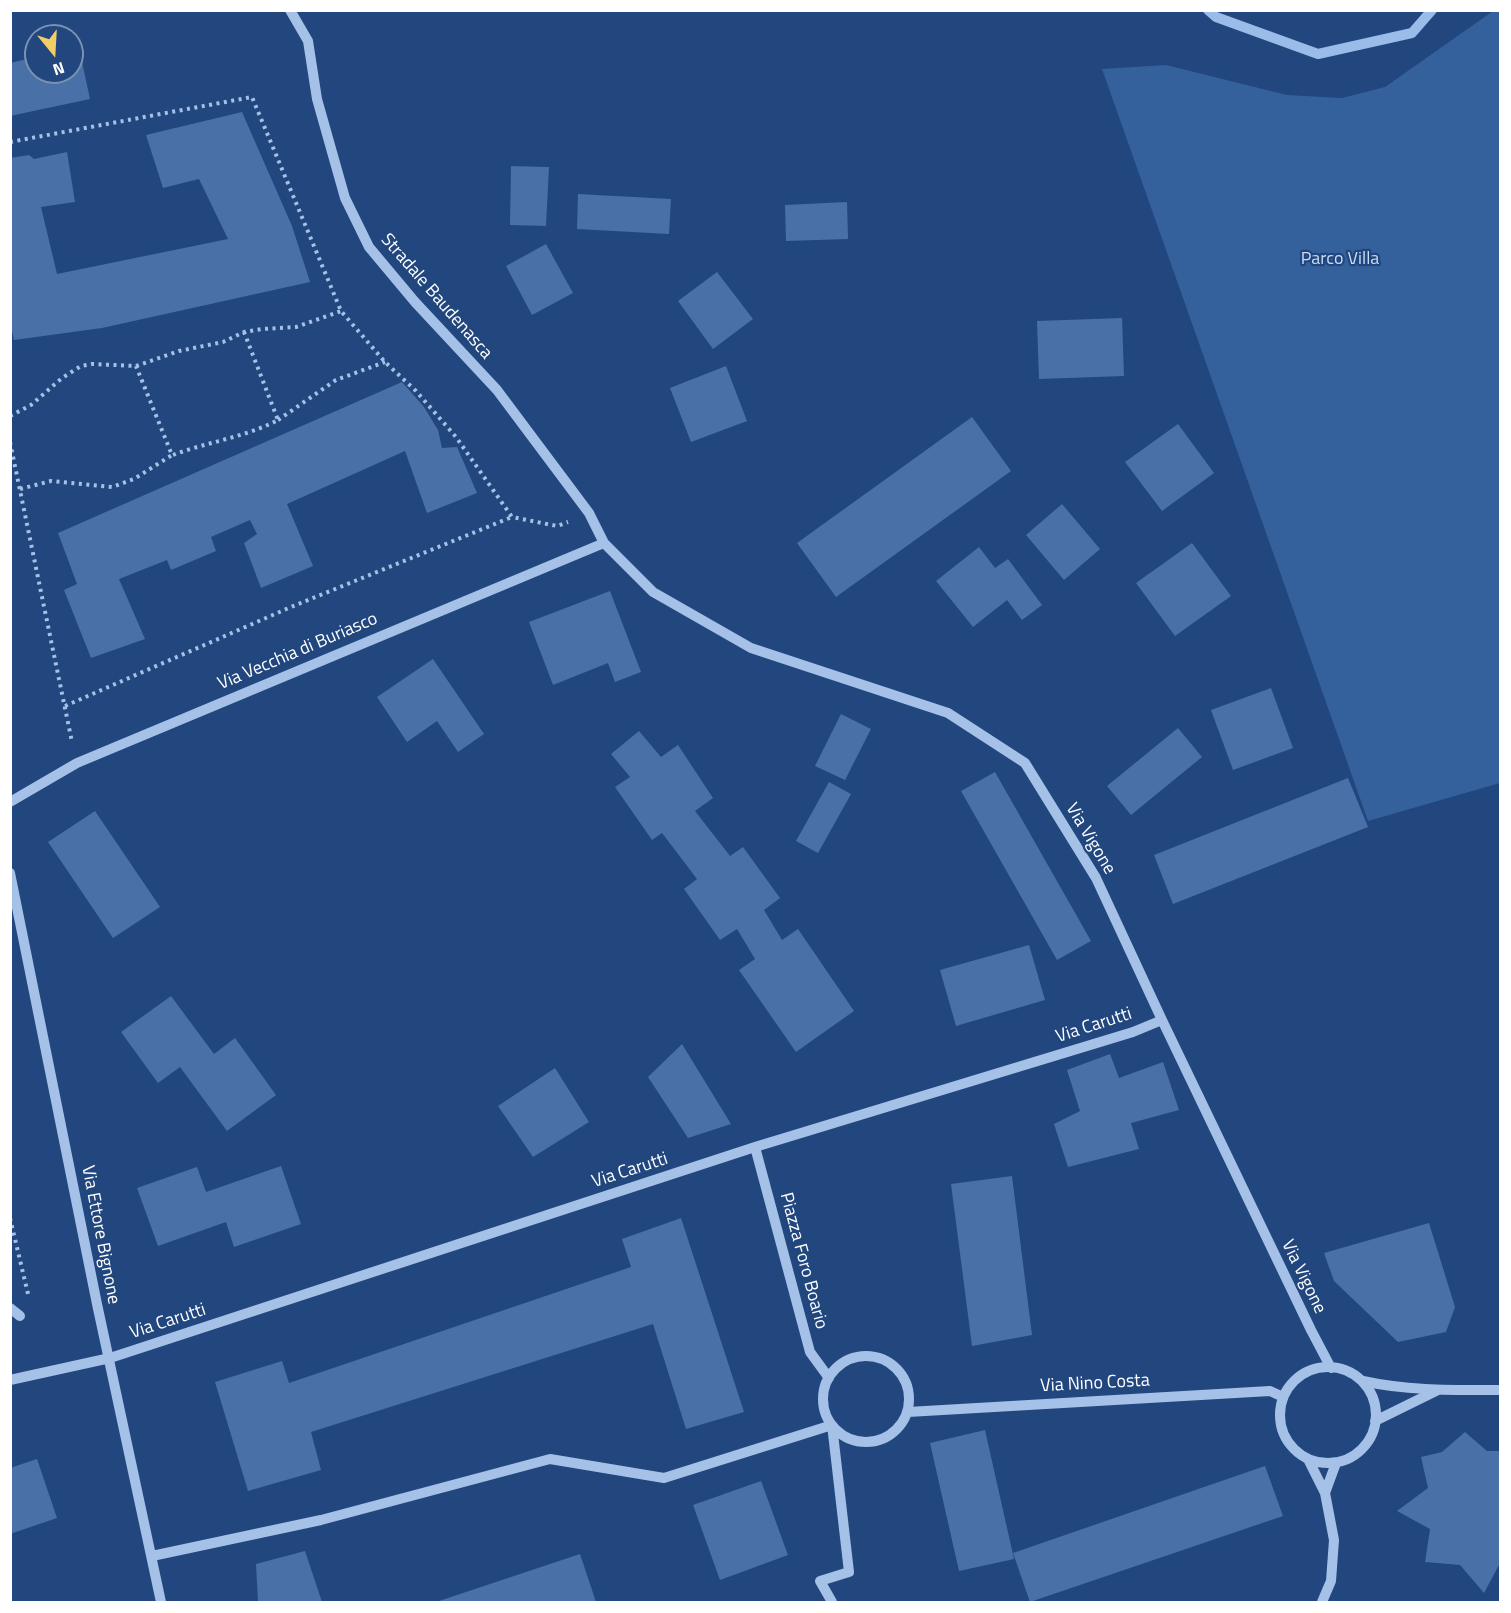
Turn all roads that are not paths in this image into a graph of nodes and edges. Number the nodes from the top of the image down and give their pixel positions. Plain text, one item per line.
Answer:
1 (290, 10) edge
2 (604, 543) junction
3 (10, 802) edge
4 (10, 873) edge
5 (1162, 1020) junction
6 (756, 1147) junction
7 (10, 1308) edge
8 (20, 1316) road end
9 (110, 1358) junction
10 (1331, 1368) junction
11 (829, 1378) junction
12 (10, 1380) edge
13 (1363, 1381) junction
14 (1438, 1390) junction
15 (1500, 1390) edge
16 (1283, 1397) junction
17 (908, 1412) junction
18 (1376, 1421) junction
19 (832, 1425) junction
20 (1308, 1459) junction
21 (1336, 1462) junction
22 (1325, 1492) junction
23 (152, 1556) junction
24 (162, 1602) edge
25 (832, 1602) edge
26 (1322, 1602) edge

1 - 2 street, Stradale Baudenasca
2 - 3 street, Via Vecchia di Buriasco
2 - 5 street, Via Vigone
4 - 9 street, Via Ettore Bignone
5 - 6 street, Via Carutti
5 - 10 street, Via Vigone
6 - 9 street, Via Carutti
6 - 11 street, Piazza Foro Boario
7 - 8 street
9 - 12 street, Via Carutti
9 - 23 street, Via Ettore Bignone
10 - 13 street
10 - 16 street
11 - 17 street
11 - 19 street
13 - 14 street
13 - 18 street
14 - 15 street
14 - 18 street
16 - 17 street, Via Nino Costa
16 - 20 street
17 - 19 street
18 - 21 street
19 - 23 street
19 - 25 street
20 - 21 street
20 - 22 street
21 - 22 street
22 - 26 street
23 - 24 street, Via Ettore Bignone

